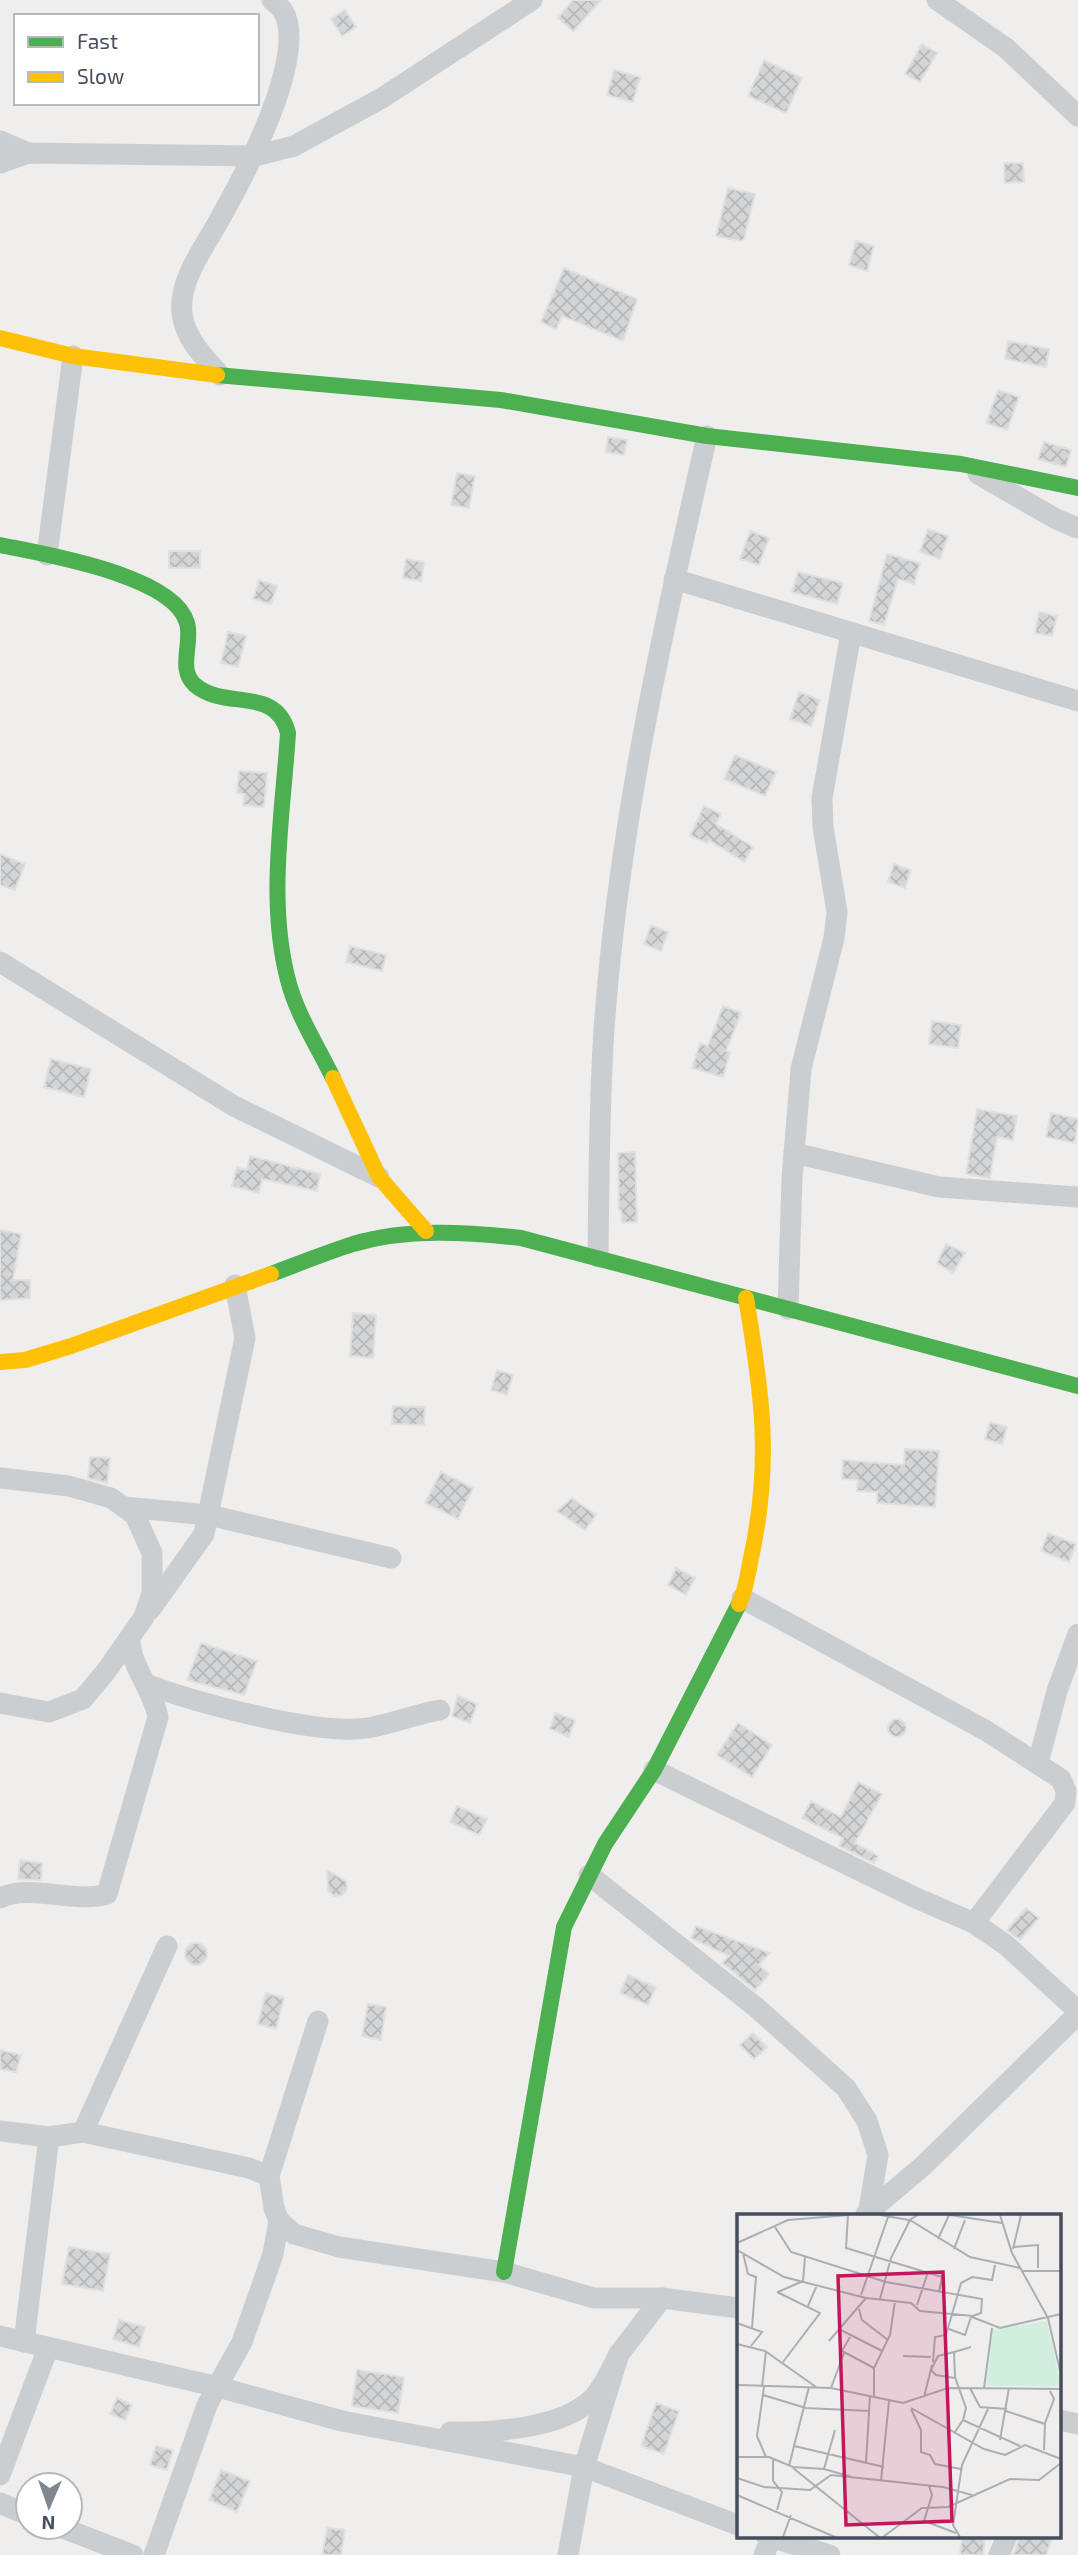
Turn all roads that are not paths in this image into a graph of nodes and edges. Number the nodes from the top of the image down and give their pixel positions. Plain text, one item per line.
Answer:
1 (272, 0) edge
2 (532, 0) edge
3 (937, 0) edge
4 (1078, 116) edge
5 (0, 141) edge
6 (28, 153) junction
7 (255, 156) junction
8 (0, 163) edge
9 (0, 338) edge
10 (73, 356) junction
11 (220, 375) junction
12 (707, 436) junction
13 (961, 464) junction
14 (1078, 488) edge
15 (1078, 528) edge
16 (0, 545) edge
17 (47, 555) junction
18 (674, 579) junction
19 (851, 633) junction
20 (1078, 701) edge
21 (0, 962) edge
22 (794, 1153) junction
23 (379, 1177) junction
24 (1078, 1197) edge
25 (426, 1231) junction
26 (598, 1257) junction
27 (235, 1285) junction
28 (746, 1298) junction
29 (788, 1309) junction
30 (0, 1362) edge
31 (1078, 1386) edge
32 (0, 1478) edge
33 (124, 1507) junction
34 (209, 1515) junction
35 (391, 1558) dead end
36 (742, 1598) junction
37 (144, 1617) junction
38 (1078, 1634) edge
39 (130, 1640) junction
40 (146, 1684) junction
41 (0, 1703) edge
42 (440, 1710) dead end
43 (1038, 1763) junction
44 (654, 1770) junction
45 (589, 1875) junction
46 (0, 1898) edge
47 (974, 1923) junction
48 (167, 1946) dead end
49 (1078, 2012) edge
50 (318, 2021) dead end
51 (0, 2131) edge
52 (83, 2132) junction
53 (49, 2137) junction
54 (269, 2176) junction
55 (867, 2212) edge
56 (279, 2221) junction
57 (504, 2272) junction
58 (662, 2298) junction
59 (737, 2308) edge
60 (0, 2336) edge
61 (24, 2342) junction
62 (48, 2348) junction
63 (619, 2354) junction
64 (218, 2387) junction
65 (1060, 2420) edge
66 (342, 2421) junction
67 (1078, 2424) edge
68 (584, 2466) junction
69 (0, 2475) edge
70 (737, 2525) edge
71 (84, 2536) edge
72 (1006, 2538) edge
73 (768, 2541) edge
74 (133, 2555) edge
75 (154, 2555) edge
76 (568, 2555) edge
77 (830, 2555) edge
78 (999, 2555) edge

1 - 7 street
2 - 7 street
3 - 4 street
5 - 6 street
6 - 7 street
6 - 8 street
7 - 11 street
9 - 10 street
10 - 11 street
10 - 17 street
11 - 12 street
12 - 13 street
12 - 18 street
13 - 14 street
13 - 15 street
16 - 17 street
17 - 23 street
18 - 19 street
18 - 26 street
19 - 20 street
19 - 22 street
21 - 23 street
22 - 24 street
22 - 29 street
23 - 25 street
25 - 26 street
25 - 27 street
26 - 28 street
27 - 30 street
27 - 34 street
28 - 29 street
28 - 36 street
29 - 31 street
32 - 33 street
33 - 34 street
33 - 37 street
34 - 35 street
34 - 37 street
36 - 43 street
36 - 44 street
37 - 39 street
38 - 43 street
39 - 40 street
39 - 41 street
40 - 42 street
40 - 46 street
43 - 47 street
44 - 45 street
44 - 47 street
45 - 55 street
45 - 57 street
47 - 49 street
48 - 52 street
49 - 55 street
50 - 54 street
51 - 53 street
52 - 53 street
52 - 54 street
53 - 61 street
54 - 56 street
56 - 57 street
56 - 64 street
57 - 58 street
58 - 59 street
58 - 63 street
60 - 61 street
61 - 62 street
62 - 64 street
62 - 69 street
63 - 66 street
63 - 68 street
64 - 66 street
64 - 75 street
65 - 67 street
66 - 68 street
68 - 70 street
68 - 76 street
71 - 74 street
72 - 78 street
73 - 77 street

